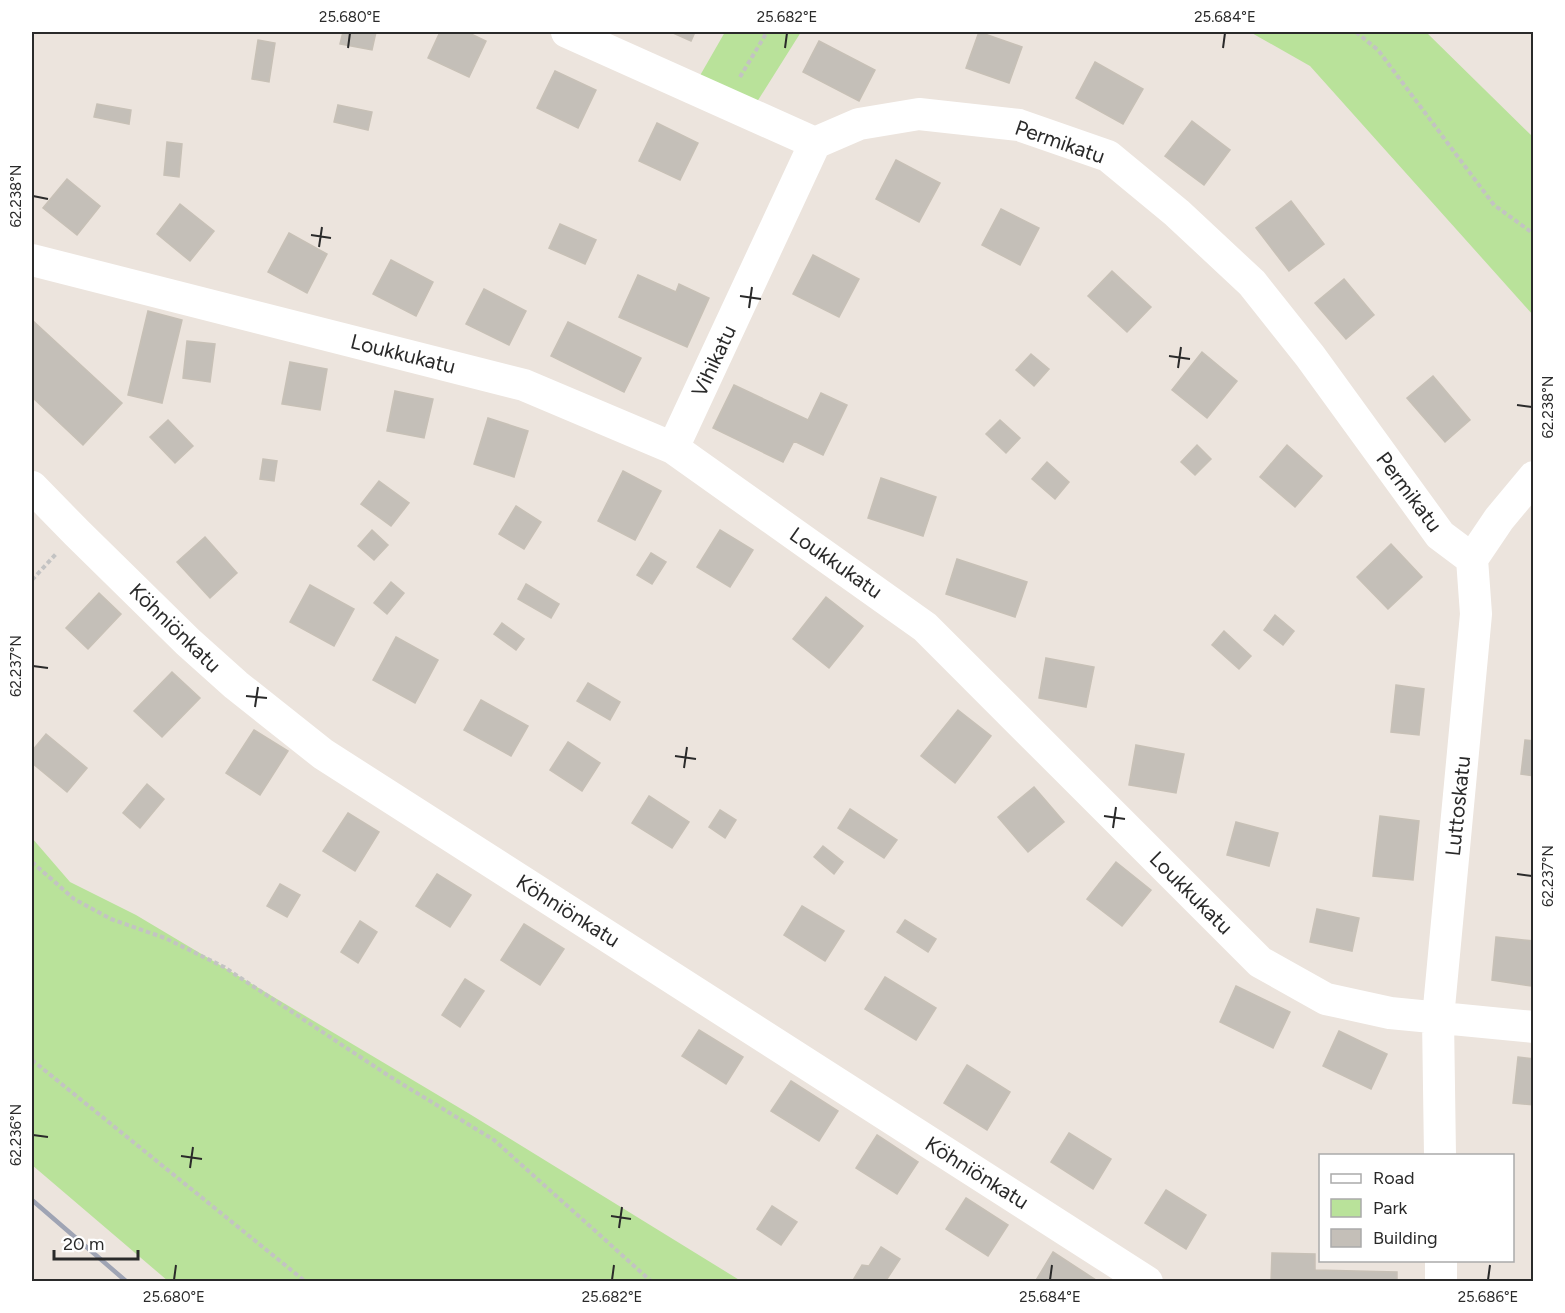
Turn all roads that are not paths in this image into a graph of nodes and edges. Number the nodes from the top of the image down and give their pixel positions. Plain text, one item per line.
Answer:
1 (567, 32) edge
2 (815, 143) junction
3 (32, 260) edge
4 (674, 448) junction
5 (1533, 477) edge
6 (32, 487) edge
7 (1473, 559) junction
8 (1438, 1018) junction
9 (1533, 1027) edge
10 (1440, 1154) edge
11 (1441, 1262) edge
12 (1147, 1281) edge
13 (1441, 1281) edge

1 - 2 street
2 - 4 street, Vihikatu
2 - 7 street, Permikatu
3 - 4 street, Loukkukatu
4 - 8 street, Loukkukatu
5 - 7 street
6 - 12 street, Köhniönkatu
7 - 8 street, Luttoskatu
8 - 9 street, Loukkukatu
8 - 10 street, Luttoskatu
11 - 13 street

